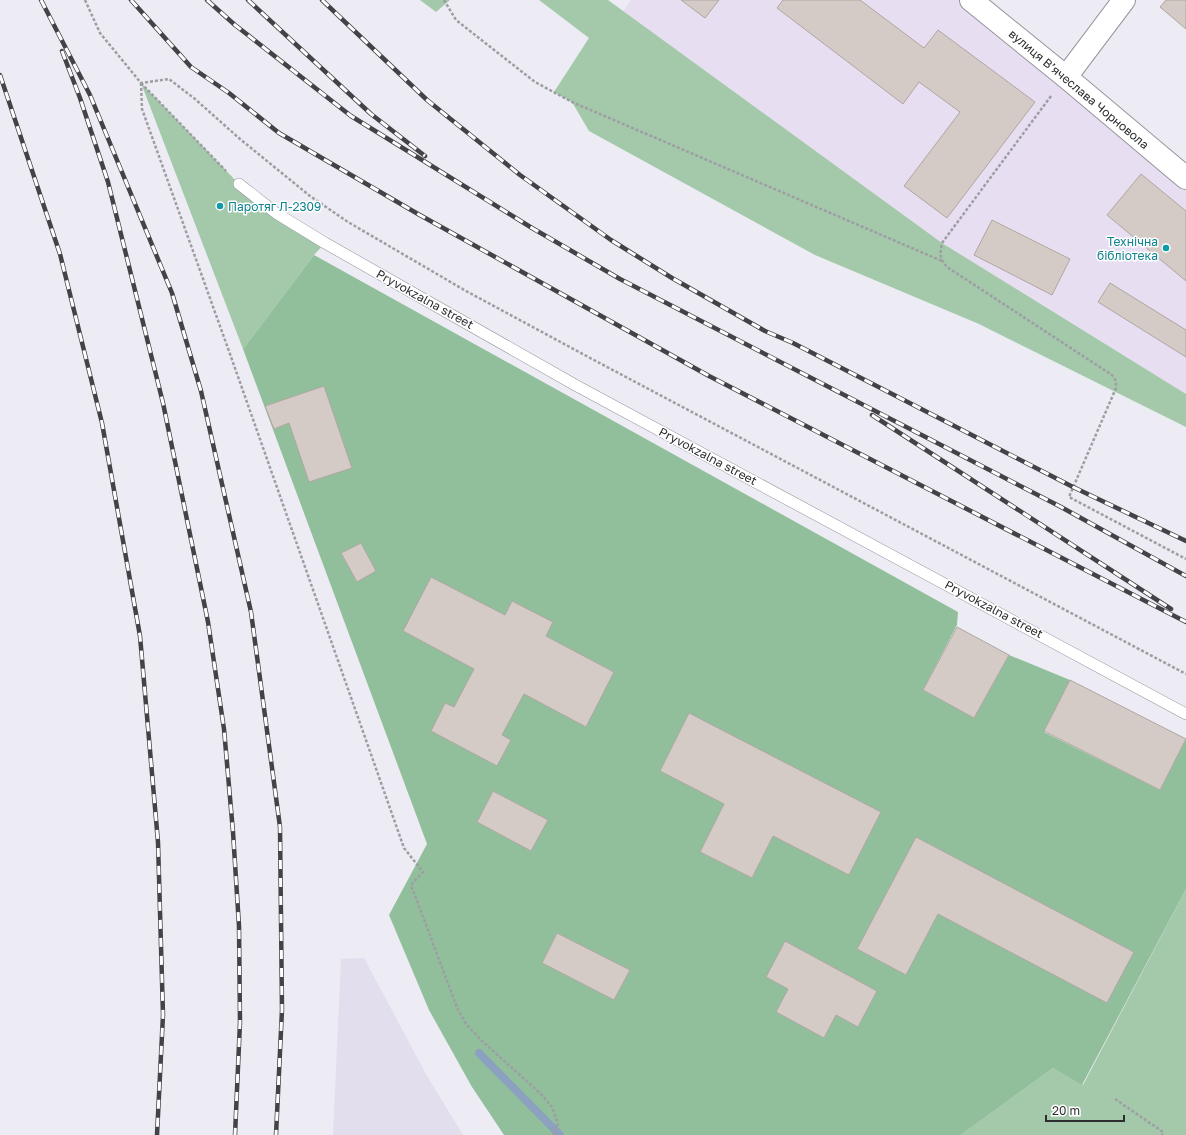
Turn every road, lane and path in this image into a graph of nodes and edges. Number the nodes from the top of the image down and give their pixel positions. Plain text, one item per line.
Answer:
1 (85, 0) edge
2 (444, 0) edge
3 (971, 0) edge
4 (1124, 0) edge
5 (1066, 77) junction
6 (141, 83) junction
7 (1186, 178) edge
8 (239, 184) joint
9 (942, 261) junction
10 (1186, 559) edge
11 (1186, 674) edge
12 (1186, 714) edge
13 (1115, 1099) dead end
14 (553, 1135) edge
15 (1162, 1135) edge

1 - 6 path
2 - 9 path
3 - 5 street, вулиця Вʼячеслава Чорновола
4 - 5 street
5 - 7 street, вулиця Вʼячеслава Чорновола
5 - 9 path
6 - 8 path
6 - 11 path
6 - 14 path
8 - 12 lane, Pryvokzalna street
9 - 10 path
13 - 15 path

